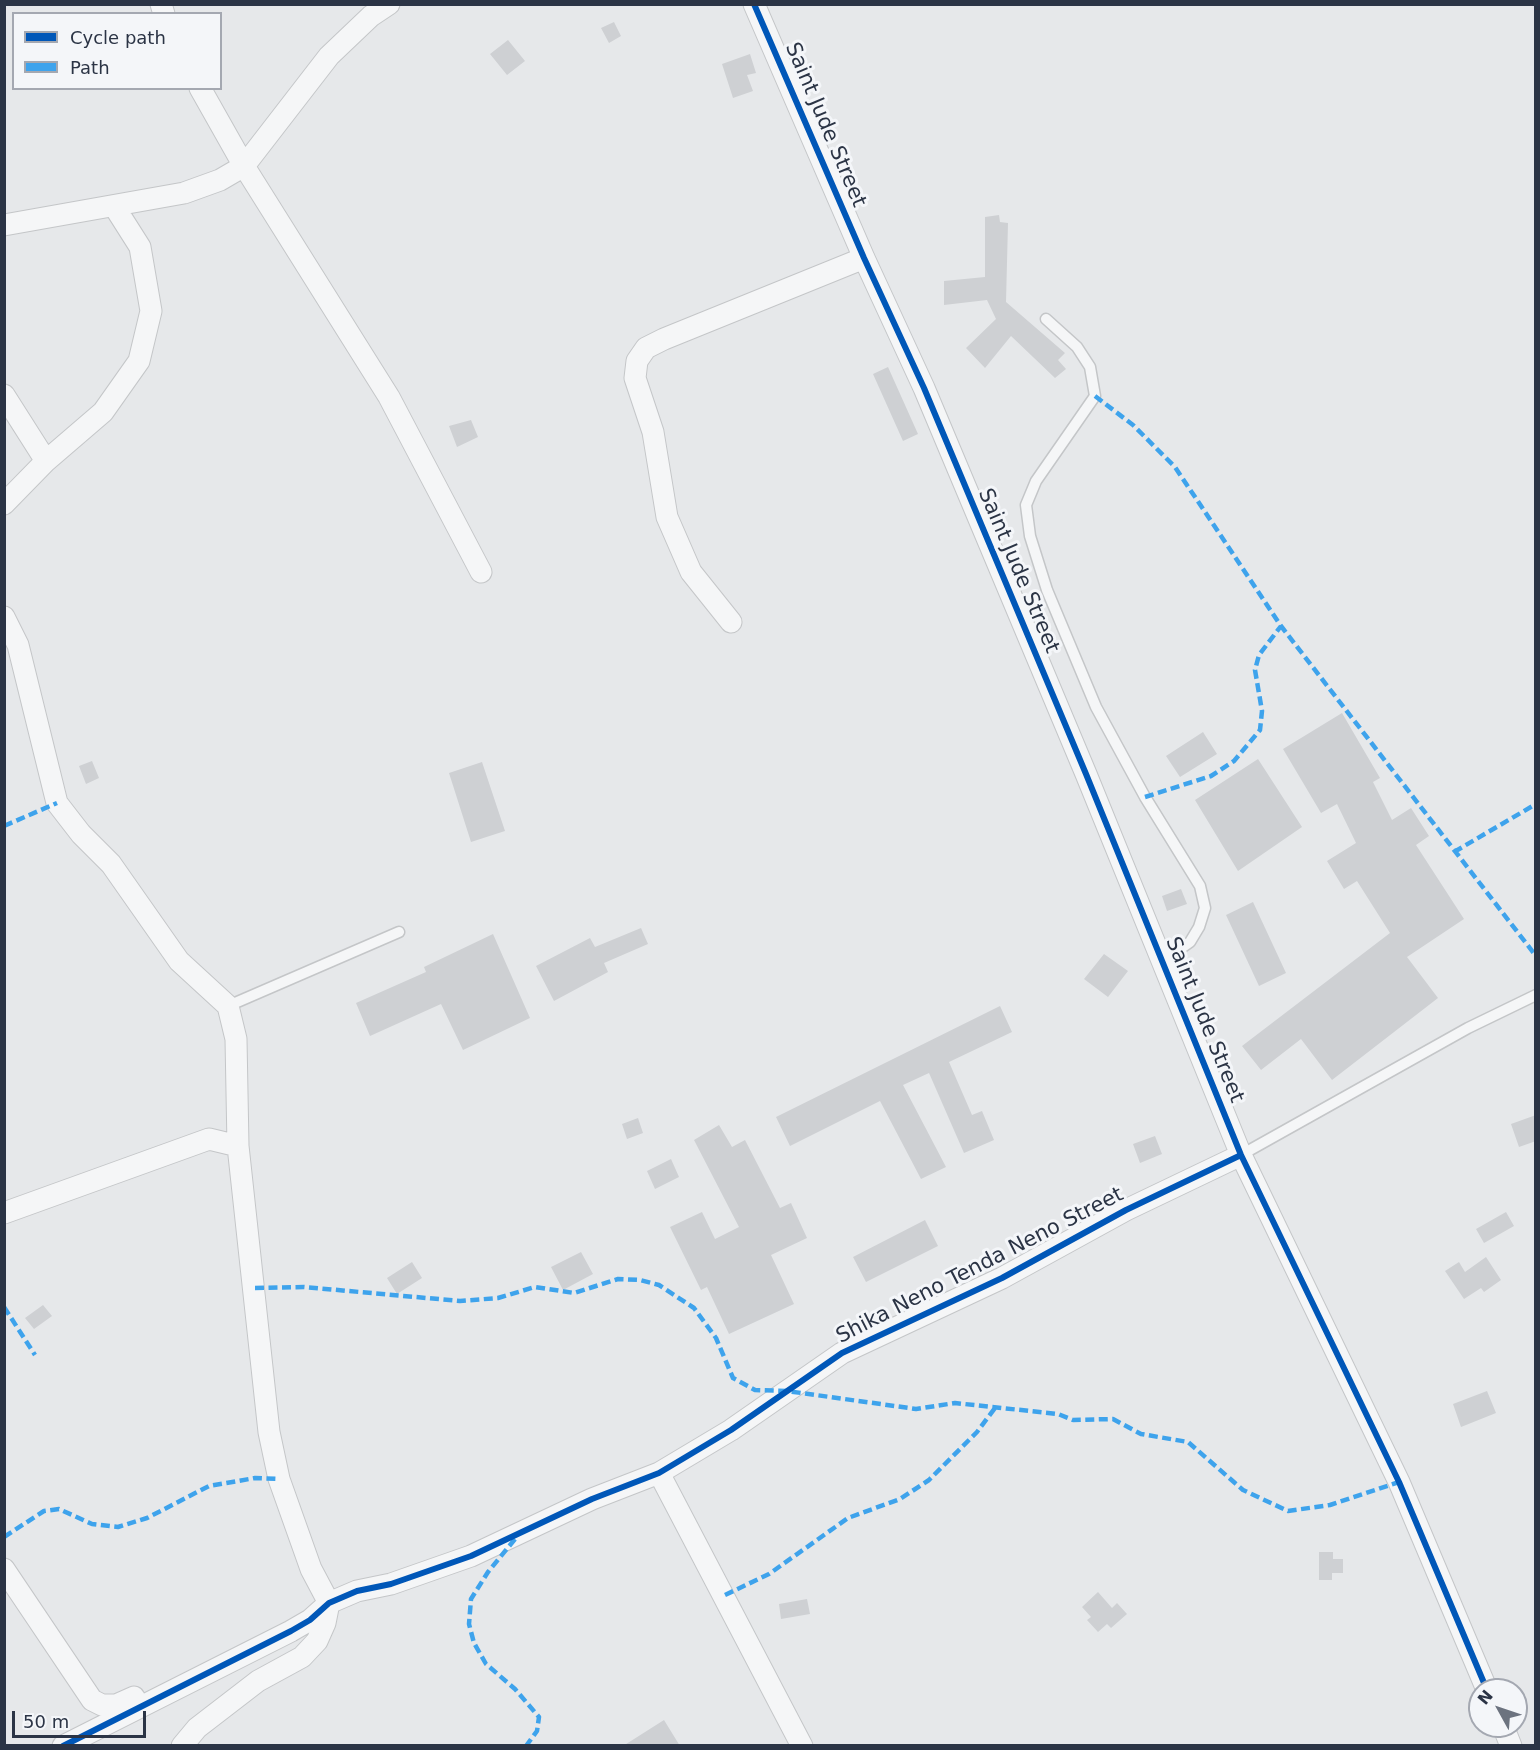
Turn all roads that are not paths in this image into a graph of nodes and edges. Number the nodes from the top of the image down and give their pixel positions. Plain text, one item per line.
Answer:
1 (389, 4) edge
2 (754, 4) edge
3 (201, 90) edge
4 (244, 166) junction
5 (114, 206) junction
6 (4, 225) edge
7 (864, 258) junction
8 (1046, 318) dead end
9 (4, 395) edge
10 (46, 461) junction
11 (4, 504) edge
12 (481, 572) dead end
13 (4, 617) edge
14 (731, 622) dead end
15 (399, 932) dead end
16 (1163, 961) junction
17 (1536, 995) edge
18 (228, 1006) junction
19 (238, 1146) junction
20 (1241, 1155) junction
21 (4, 1213) edge
22 (659, 1473) junction
23 (4, 1569) edge
24 (327, 1600) junction
25 (1482, 1678) edge
26 (63, 1746) edge
27 (182, 1746) edge
28 (802, 1746) edge

1 - 4 street
2 - 7 street, Saint Jude Street
3 - 4 street
4 - 5 street
4 - 12 street
5 - 6 street
5 - 10 street
7 - 14 street
7 - 16 street, Saint Jude Street
8 - 16 lane
9 - 10 street
10 - 11 street
13 - 18 street
15 - 18 lane
16 - 20 street, Saint Jude Street
17 - 20 lane
18 - 19 street
19 - 21 street
19 - 24 street
20 - 22 street, Shika Neno Tenda Neno Street
20 - 25 street, Saint Jude Street
22 - 24 street, Shika Neno Tenda Neno Street
22 - 28 street
23 - 24 street
24 - 26 street, Shika Neno Tenda Neno Street
24 - 27 street

